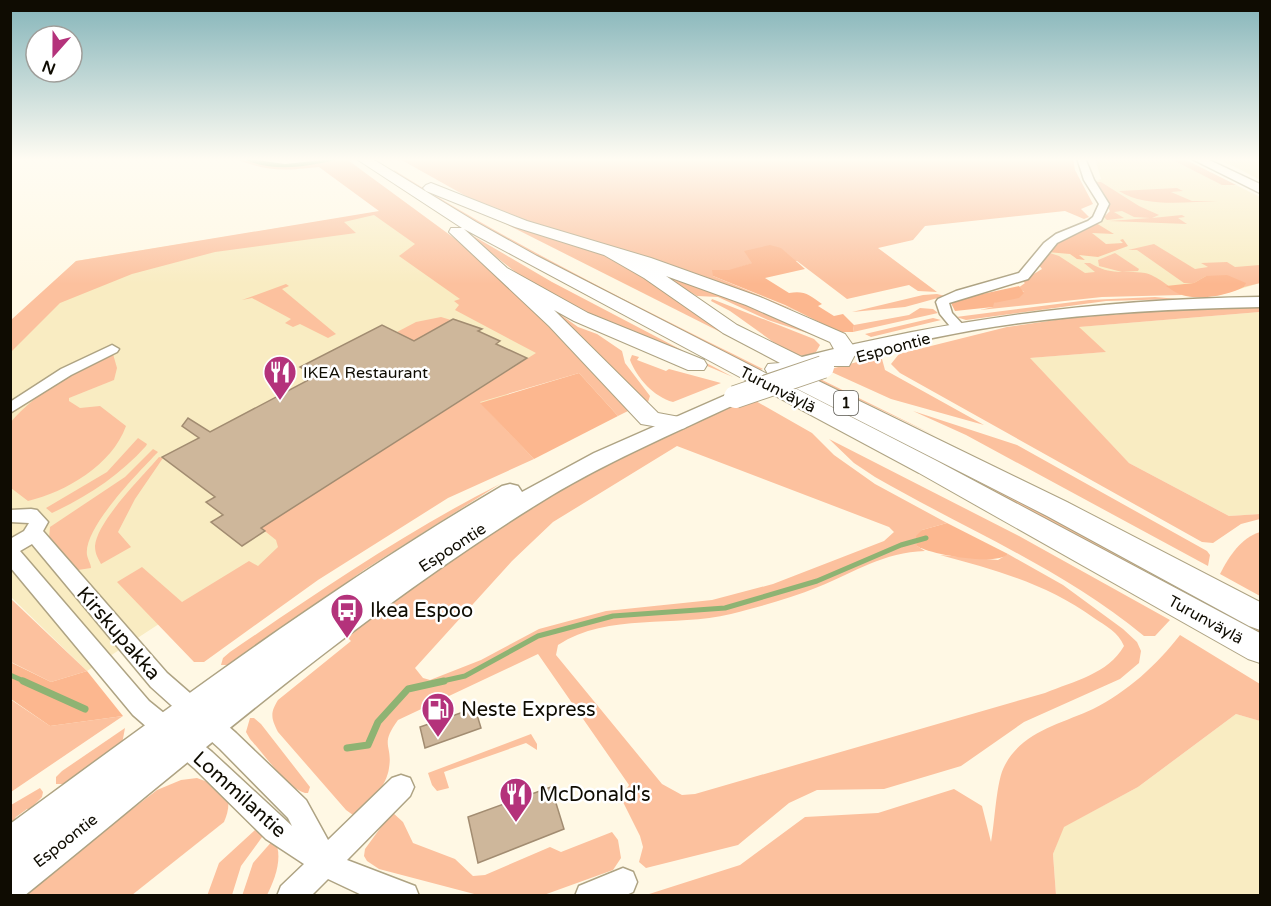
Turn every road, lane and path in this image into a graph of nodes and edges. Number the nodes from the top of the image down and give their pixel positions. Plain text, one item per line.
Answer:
1 (414, 200) edge
2 (430, 200) edge
3 (452, 200) edge
4 (462, 200) edge
5 (1102, 200) edge
6 (610, 252) junction
7 (505, 273) junction
8 (1260, 298) edge
9 (1220, 302) junction
10 (1260, 302) edge
11 (959, 328) junction
12 (112, 349) dead end
13 (830, 360) junction
14 (729, 394) junction
15 (11, 409) edge
16 (650, 418) junction
17 (676, 423) junction
18 (12, 513) edge
19 (34, 533) junction
20 (10, 548) edge
21 (10, 554) edge
22 (1260, 616) edge
23 (1260, 649) edge
24 (188, 727) junction
25 (401, 787) dead end
26 (10, 846) edge
27 (325, 862) junction
28 (623, 882) dead end
29 (10, 883) edge
30 (291, 896) edge
31 (405, 896) edge
32 (589, 896) edge

1 - 7 highway
2 - 23 highway, Turunväylä / 1
3 - 22 highway, Turunväylä / 1
4 - 6 highway
5 - 11 street
6 - 13 highway
6 - 22 highway
7 - 16 highway
7 - 23 highway
8 - 9 main road, Espoontie
9 - 10 main road, Espoontie
9 - 11 main road, Espoontie
11 - 13 main road, Espoontie
12 - 15 street
13 - 14 main road, Espoontie, bridge
14 - 16 main road, Espoontie
14 - 17 main road, Espoontie
16 - 17 highway
16 - 24 main road, Espoontie
17 - 24 main road, Espoontie
18 - 19 street, Kirskupakka
19 - 20 street
19 - 24 street, Kirskupakka
21 - 24 street, Kirskupakka
24 - 26 main road, Espoontie
24 - 27 street, Lommilantie
24 - 29 main road, Espoontie
25 - 27 street
27 - 30 street
27 - 31 street, Lommilantie
28 - 32 street

